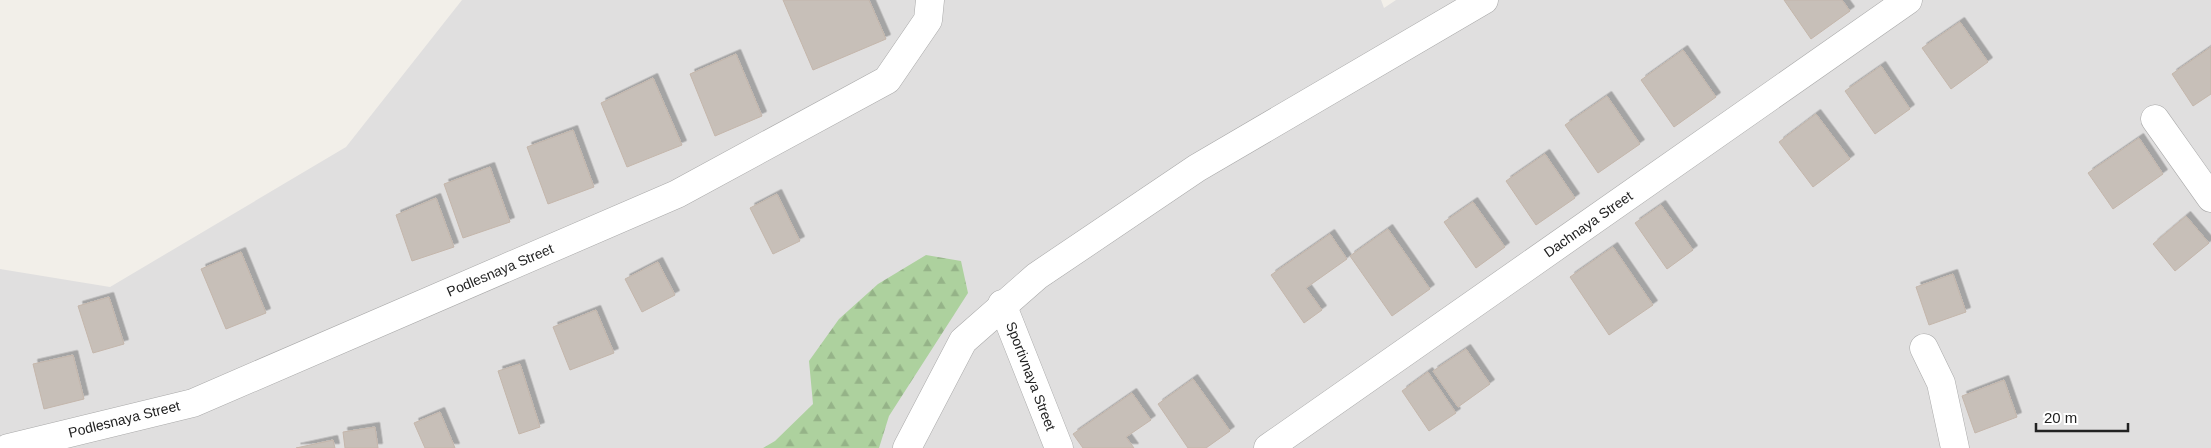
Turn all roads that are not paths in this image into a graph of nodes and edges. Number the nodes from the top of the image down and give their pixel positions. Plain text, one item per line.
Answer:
1 (930, 0) edge
2 (1484, 0) edge
3 (1908, 0) edge
4 (2155, 119) dead end
5 (2211, 198) edge
6 (1002, 304) junction
7 (1924, 348) dead end
8 (8, 448) edge
9 (907, 448) edge
10 (1059, 448) edge
11 (1268, 448) edge
12 (1954, 448) edge

1 - 8 street, Podlesnaya Street
2 - 6 street
3 - 11 street, Dachnaya Street
4 - 5 street
6 - 9 street
6 - 10 street, Sportivnaya Street
7 - 12 street

